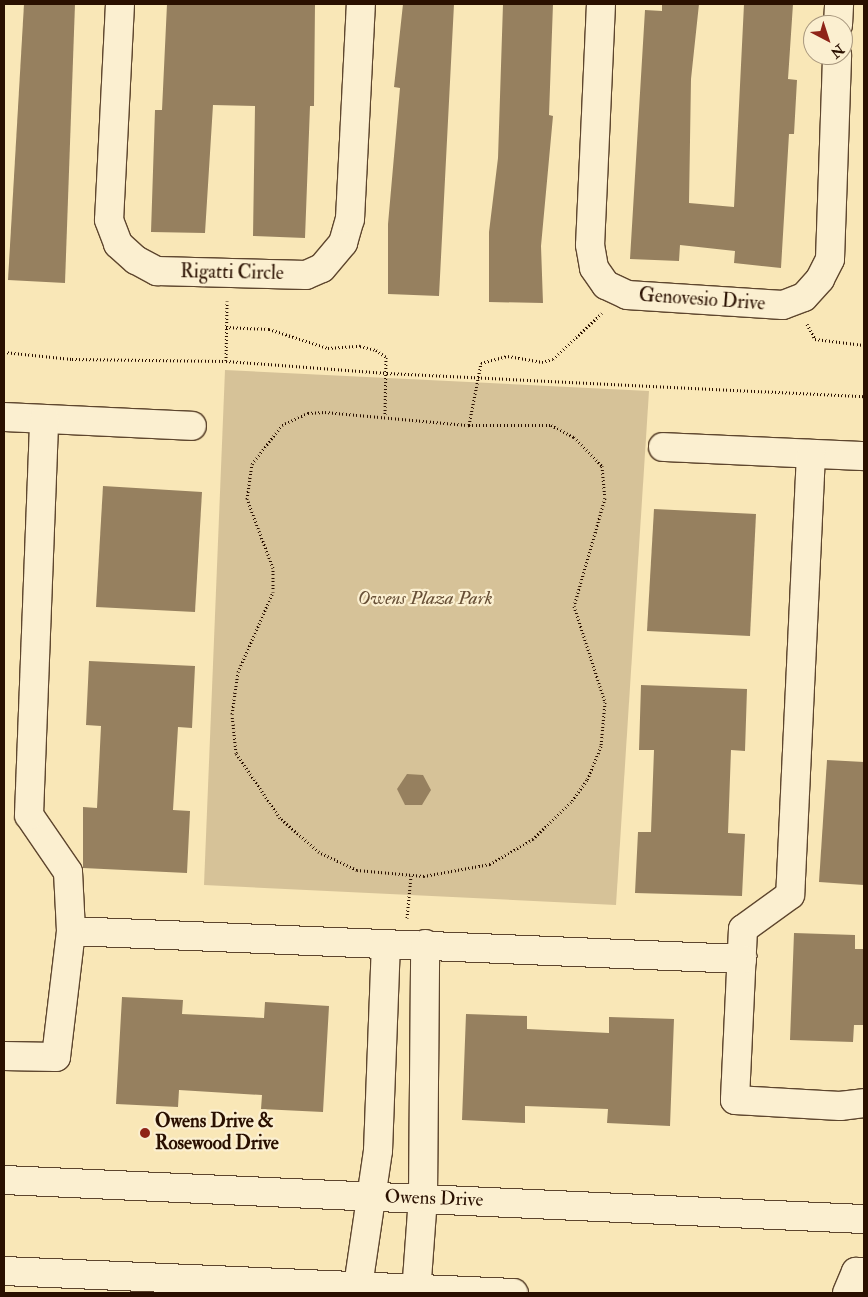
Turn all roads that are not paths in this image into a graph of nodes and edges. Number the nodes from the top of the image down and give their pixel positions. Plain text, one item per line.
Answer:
1 (120, 4) edge
2 (361, 4) edge
3 (601, 4) edge
4 (837, 65) edge
5 (4, 417) edge
6 (44, 419) junction
7 (192, 426) dead end
8 (663, 447) dead end
9 (811, 454) junction
10 (864, 456) edge
11 (70, 931) junction
12 (405, 944) junction
13 (742, 959) junction
14 (4, 1056) edge
15 (864, 1103) edge
16 (4, 1180) edge
17 (371, 1196) junction
18 (423, 1197) junction
19 (864, 1219) edge
20 (4, 1270) edge
21 (864, 1272) edge
22 (233, 1280) junction
23 (30, 1282) edge
24 (358, 1289) edge
25 (416, 1290) edge
26 (261, 1293) edge
27 (514, 1293) edge
28 (847, 1293) edge

1 - 2 street, Rigatti Circle
3 - 4 street, Genovesio Drive
5 - 6 street
6 - 7 street
6 - 11 street
8 - 9 street
9 - 10 street
9 - 13 street
11 - 12 street
11 - 14 street
12 - 13 street
12 - 17 street
12 - 18 street
13 - 15 street
16 - 17 street, Owens Drive
17 - 18 street, Owens Drive
17 - 24 street
18 - 19 street, Owens Drive
18 - 25 street
20 - 23 street
21 - 28 street
22 - 23 street
22 - 24 street
22 - 26 street
24 - 25 street
25 - 27 street

